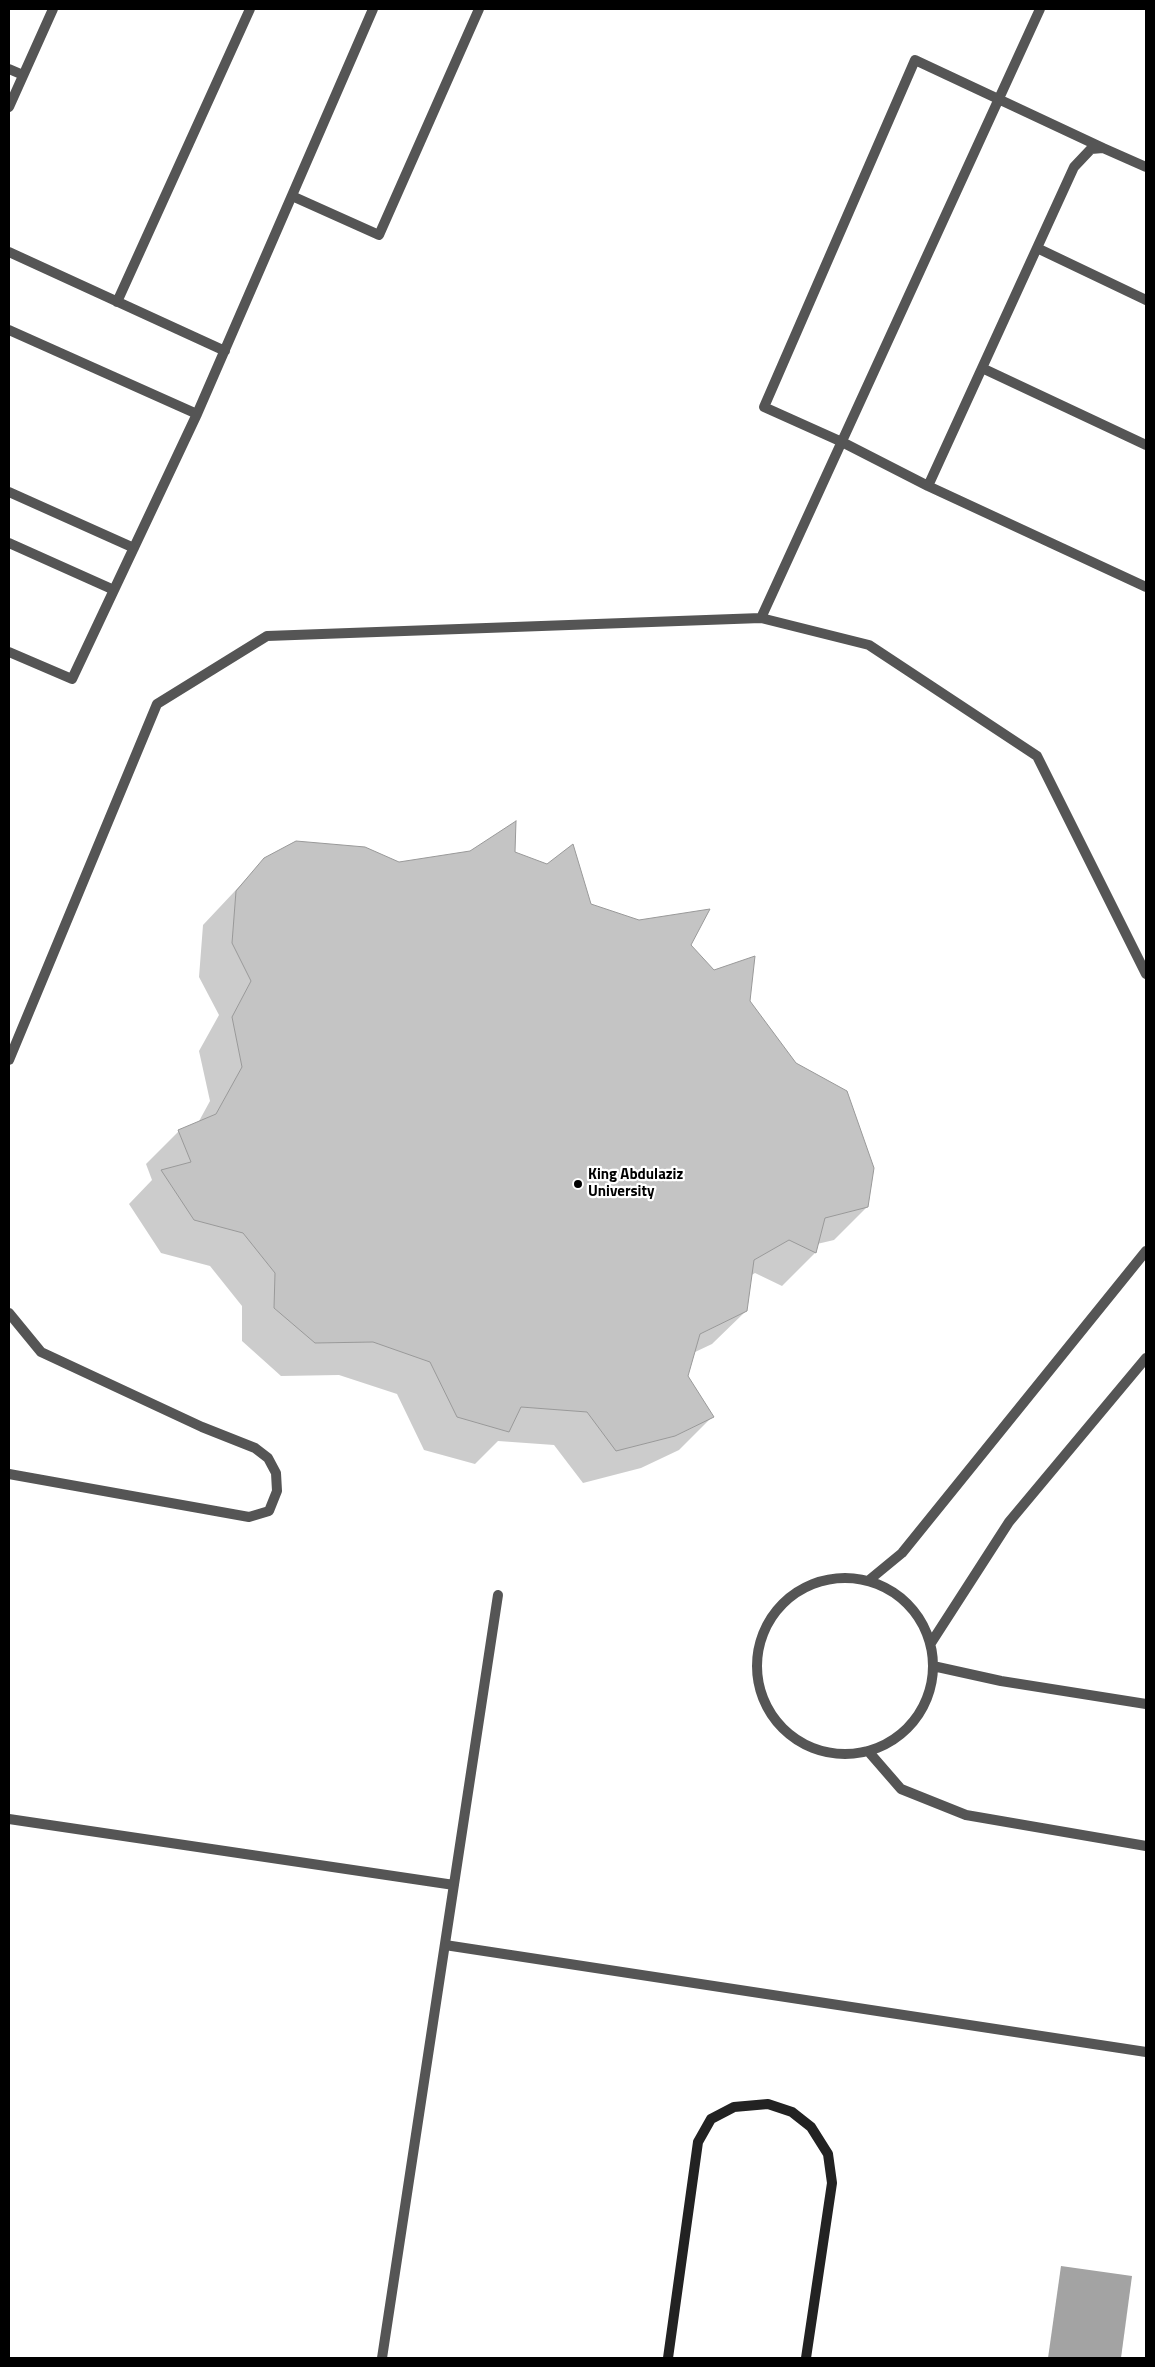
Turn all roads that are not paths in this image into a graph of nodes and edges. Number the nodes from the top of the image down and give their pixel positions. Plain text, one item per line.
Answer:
1 (53, 9) edge
2 (250, 9) edge
3 (373, 9) edge
4 (479, 9) edge
5 (1040, 9) edge
6 (9, 69) edge
7 (23, 76) junction
8 (999, 98) junction
9 (9, 107) edge
10 (1103, 148) junction
11 (1146, 167) edge
12 (292, 196) junction
13 (1037, 248) junction
14 (9, 252) edge
15 (1146, 300) edge
16 (117, 302) junction
17 (9, 330) edge
18 (225, 351) junction
19 (982, 368) junction
20 (197, 414) junction
21 (842, 442) junction
22 (1146, 445) edge
23 (928, 486) junction
24 (9, 492) edge
25 (9, 543) edge
26 (134, 548) junction
27 (1146, 587) edge
28 (114, 590) junction
29 (761, 618) junction
30 (9, 652) edge
31 (1146, 974) edge
32 (9, 1060) edge
33 (1146, 1251) edge
34 (9, 1313) edge
35 (1146, 1358) edge
36 (9, 1474) edge
37 (868, 1581) junction
38 (498, 1595) dead end
39 (930, 1643) junction
40 (933, 1666) junction
41 (1146, 1704) edge
42 (868, 1751) junction
43 (9, 1819) edge
44 (1146, 1846) edge
45 (454, 1885) junction
46 (445, 1945) junction
47 (1146, 2052) edge
48 (382, 2358) edge
49 (668, 2358) edge
50 (806, 2358) edge

1 - 7 street
2 - 16 street
3 - 12 street
4 - 12 street
5 - 8 street
6 - 7 street
7 - 9 street
8 - 10 street
8 - 21 street
8 - 21 street
10 - 11 street
10 - 13 street
12 - 18 street
13 - 15 street
13 - 19 street
14 - 16 street
16 - 18 street
17 - 20 street
18 - 20 street
19 - 22 street
19 - 23 street
20 - 26 street
21 - 23 street
21 - 29 street
23 - 27 street
24 - 26 street
25 - 28 street
26 - 28 street
28 - 30 street
29 - 31 street
29 - 32 street
33 - 37 street
34 - 36 street
35 - 39 street
37 - 39 street
37 - 42 street
38 - 45 street
39 - 40 street
40 - 41 street
40 - 42 street
42 - 44 street
43 - 45 street
45 - 46 street
46 - 47 street
46 - 48 street
49 - 50 street

